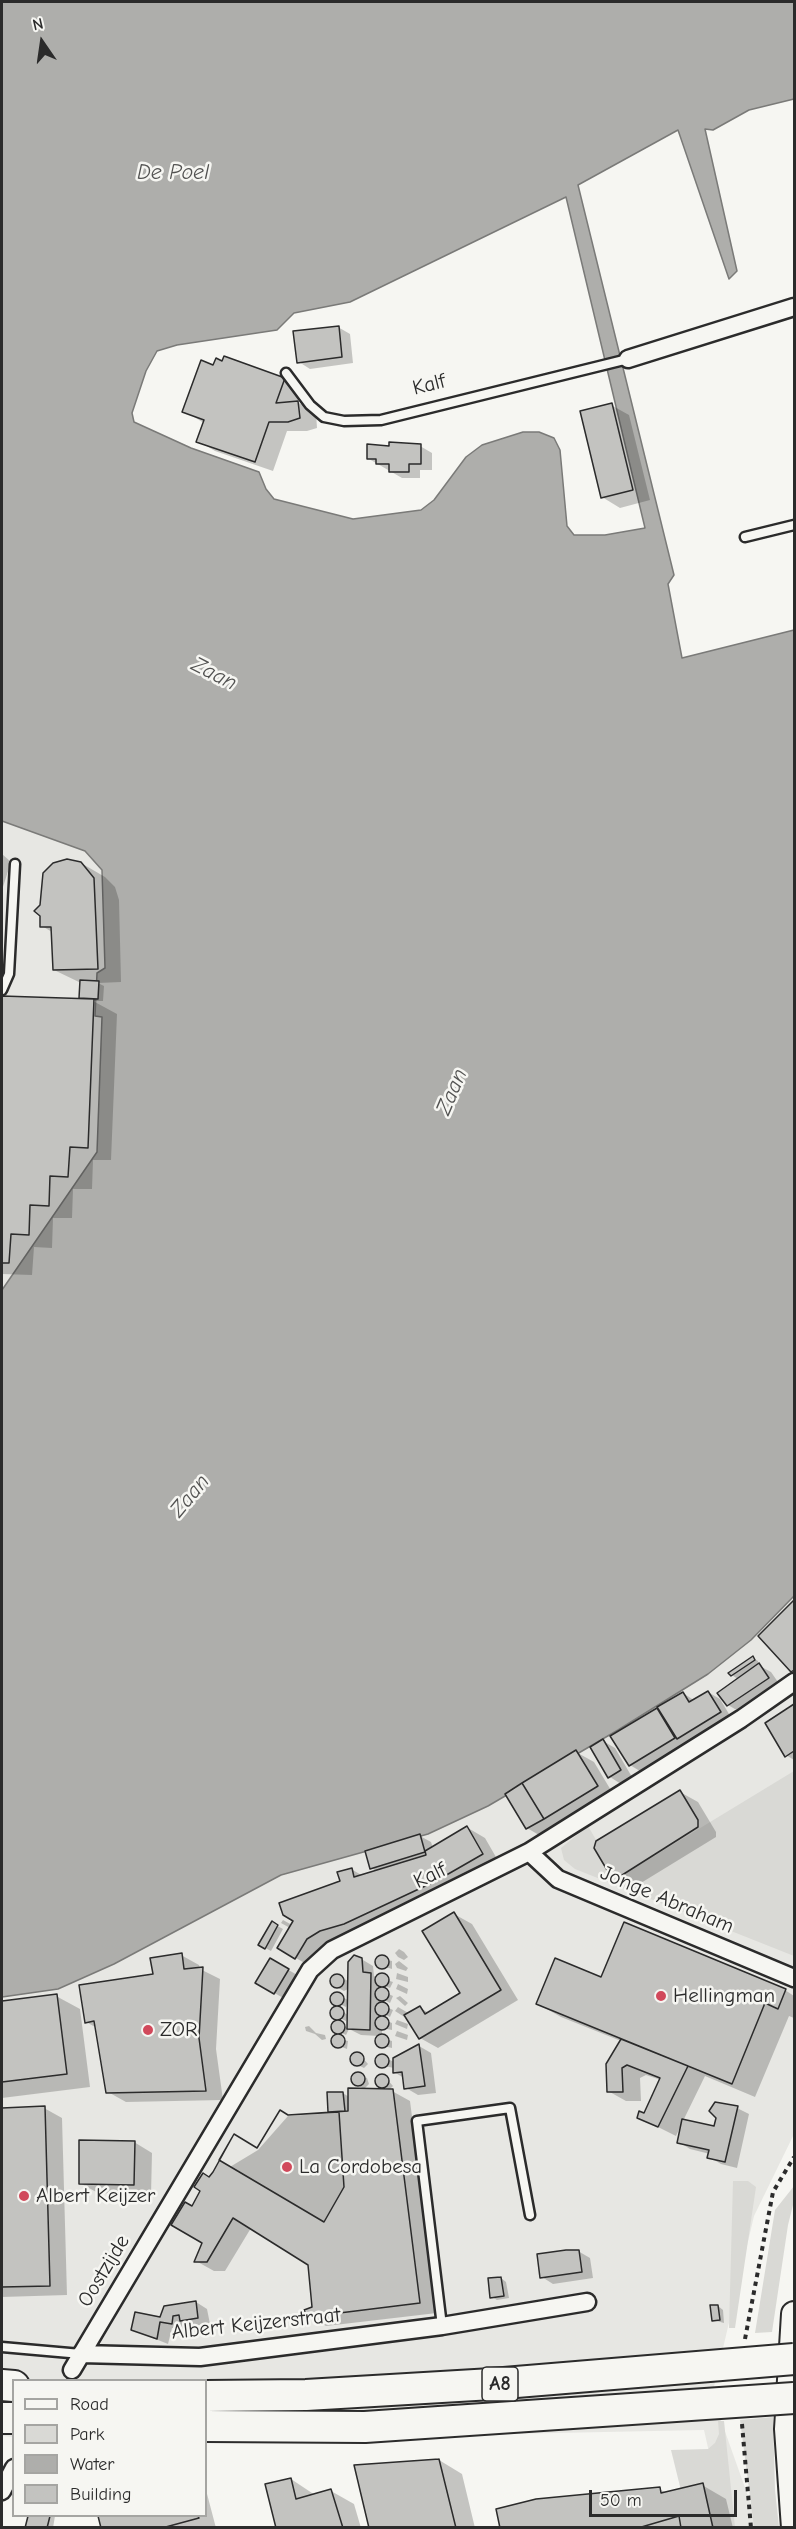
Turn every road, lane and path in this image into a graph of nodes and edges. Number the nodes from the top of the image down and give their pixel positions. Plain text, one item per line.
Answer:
1 (795, 307) edge
2 (628, 359) joint
3 (286, 373) dead end
4 (795, 525) edge
5 (745, 537) dead end
6 (15, 864) dead end
7 (2, 990) edge
8 (795, 1682) edge
9 (530, 1852) junction
10 (795, 1978) edge
11 (175, 2196) joint
12 (530, 2215) dead end
13 (587, 2302) dead end
14 (795, 2314) edge
15 (442, 2326) junction
16 (2, 2347) edge
17 (81, 2354) junction
18 (795, 2359) edge
19 (72, 2370) dead end
20 (207, 2396) edge
21 (795, 2398) edge
22 (207, 2426) edge
23 (12, 2472) edge
24 (2, 2491) edge
25 (794, 2528) edge

1 - 2 street
2 - 3 lane, Kalf
4 - 5 lane
6 - 7 lane
8 - 9 street, Kalf
9 - 10 street, Jonge Abraham
9 - 11 street, Kalf
11 - 17 street, Oostzijde
12 - 15 lane
13 - 15 street, Albert Keijzerstraat
14 - 25 main road
15 - 17 street, Albert Keijzerstraat
16 - 17 lane, Albert Keijzerstraat
17 - 19 street, Oostzijde
18 - 20 highway, A8, bridge
21 - 22 highway, A8, bridge
23 - 24 street

